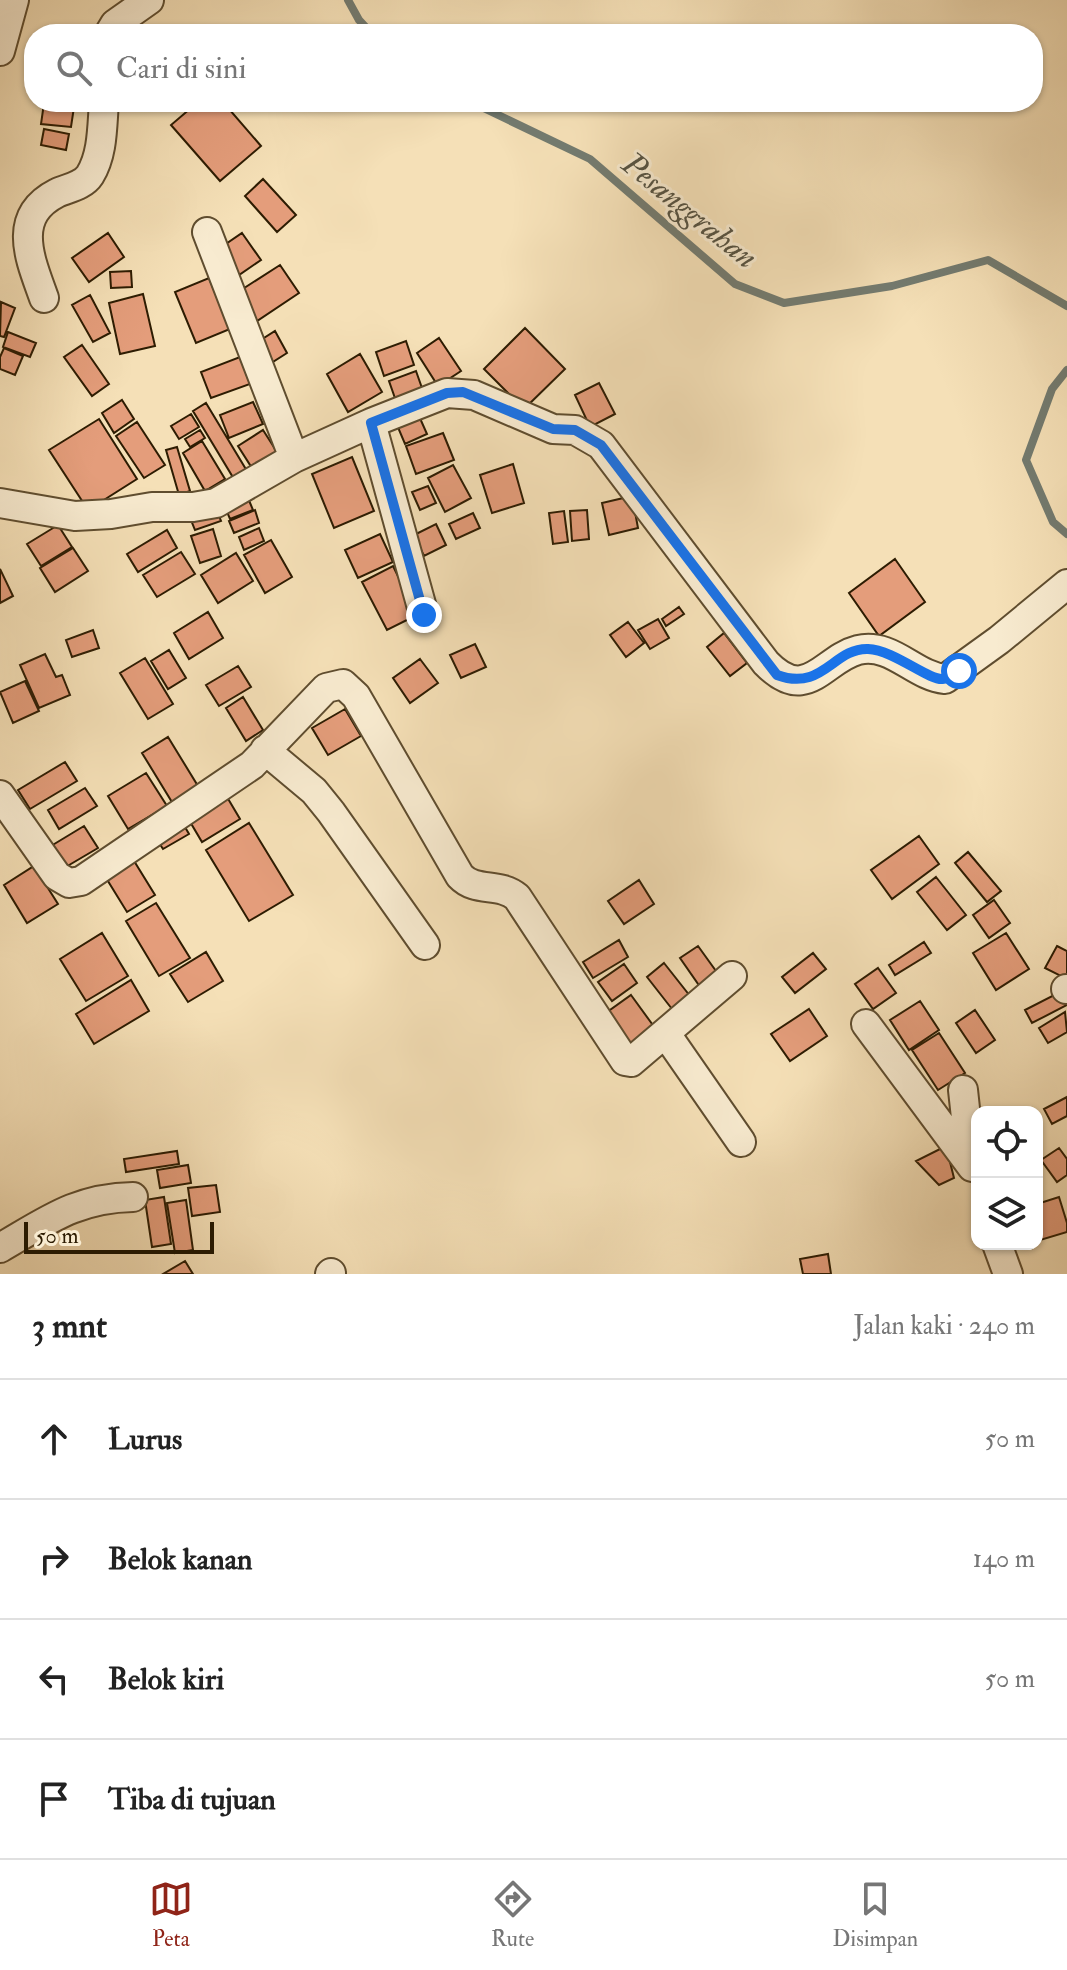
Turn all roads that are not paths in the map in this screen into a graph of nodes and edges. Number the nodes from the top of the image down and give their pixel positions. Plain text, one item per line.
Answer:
1 (14, 0) edge
2 (149, 0) edge
3 (115, 24) edge
4 (0, 51) edge
5 (103, 112) edge
6 (207, 232) dead end
7 (44, 298) dead end
8 (371, 423) junction
9 (294, 458) junction
10 (0, 503) edge
11 (1067, 584) edge
12 (424, 615) dead end
13 (265, 750) junction
14 (0, 795) edge
15 (425, 945) dead end
16 (732, 976) dead end
17 (866, 1024) dead end
18 (666, 1034) junction
19 (963, 1090) dead end
20 (741, 1142) dead end
21 (971, 1153) edge
22 (971, 1172) edge
23 (133, 1197) dead end
24 (0, 1248) edge
25 (999, 1250) edge
26 (1008, 1274) edge

1 - 4 street
2 - 3 street
5 - 7 street
6 - 9 street
8 - 9 street
8 - 11 street
8 - 12 street
9 - 10 street
13 - 14 street
13 - 15 street
13 - 18 street
16 - 18 street
17 - 22 street
18 - 20 street
19 - 21 street
23 - 24 street
25 - 26 street

